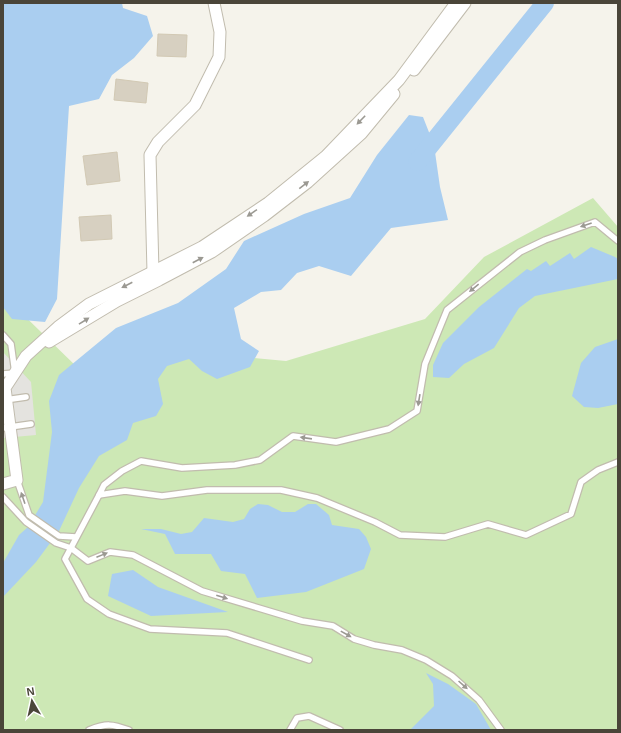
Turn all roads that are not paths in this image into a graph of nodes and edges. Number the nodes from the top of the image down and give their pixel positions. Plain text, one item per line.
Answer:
1 (214, 3) edge
2 (456, 3) edge
3 (465, 3) edge
4 (618, 241) edge
5 (156, 276) junction
6 (3, 335) edge
7 (11, 344) junction
8 (3, 345) edge
9 (15, 373) junction
10 (3, 374) edge
11 (26, 397) dead end
12 (5, 400) edge
13 (31, 424) dead end
14 (6, 428) edge
15 (618, 462) edge
16 (17, 480) junction
17 (3, 484) edge
18 (99, 495) junction
19 (3, 497) edge
20 (76, 537) junction
21 (71, 548) junction
22 (309, 660) dead end
23 (89, 730) edge
24 (129, 730) edge
25 (290, 730) edge
26 (340, 730) edge
27 (501, 730) edge

1 - 5 street
2 -> 5 street
5 -> 3 street
4 -> 18 lane
5 - 9 street
6 - 7 lane
7 - 8 lane
7 - 9 lane
9 - 10 lane
9 - 12 street
11 - 12 lane
12 - 14 street
13 - 14 lane
14 - 16 street
15 - 18 lane
16 - 17 street
20 -> 16 lane
18 - 20 lane
19 - 21 lane
20 - 21 lane
21 - 22 lane
21 -> 27 lane
23 - 24 lane
25 - 26 lane

